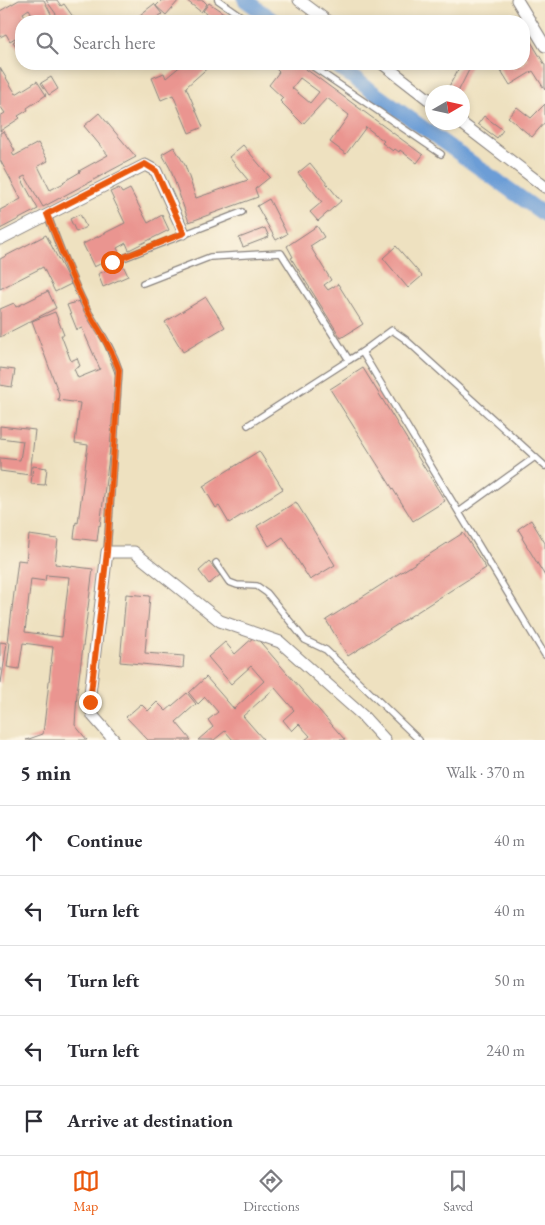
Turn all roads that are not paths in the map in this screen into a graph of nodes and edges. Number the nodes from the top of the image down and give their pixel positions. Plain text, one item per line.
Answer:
1 (218, 0) edge
2 (299, 0) edge
3 (517, 0) edge
4 (239, 15) edge
5 (319, 15) edge
6 (526, 15) edge
7 (530, 21) edge
8 (545, 46) edge
9 (318, 70) edge
10 (391, 70) edge
11 (425, 97) edge
12 (470, 130) edge
13 (441, 154) dead end
14 (545, 187) edge
15 (242, 212) dead end
16 (47, 214) junction
17 (184, 233) junction
18 (0, 239) edge
19 (112, 262) dead end
20 (143, 284) dead end
21 (362, 352) junction
22 (350, 360) junction
23 (248, 425) dead end
24 (536, 457) junction
25 (545, 466) edge
26 (459, 512) junction
27 (107, 552) junction
28 (216, 563) dead end
29 (544, 652) edge
30 (114, 740) edge
31 (385, 740) edge
32 (419, 740) edge

1 - 4 lane
2 - 5 street
3 - 6 street
7 - 8 street
9 - 13 lane
10 - 11 street
12 - 14 street
15 - 17 lane
16 - 17 street
16 - 18 street
16 - 27 lane
17 - 19 lane
20 - 22 lane
21 - 22 lane
21 - 24 lane
21 - 26 lane
22 - 23 lane
24 - 25 lane
24 - 26 lane
26 - 29 lane
27 - 30 street
27 - 31 street
28 - 32 lane

